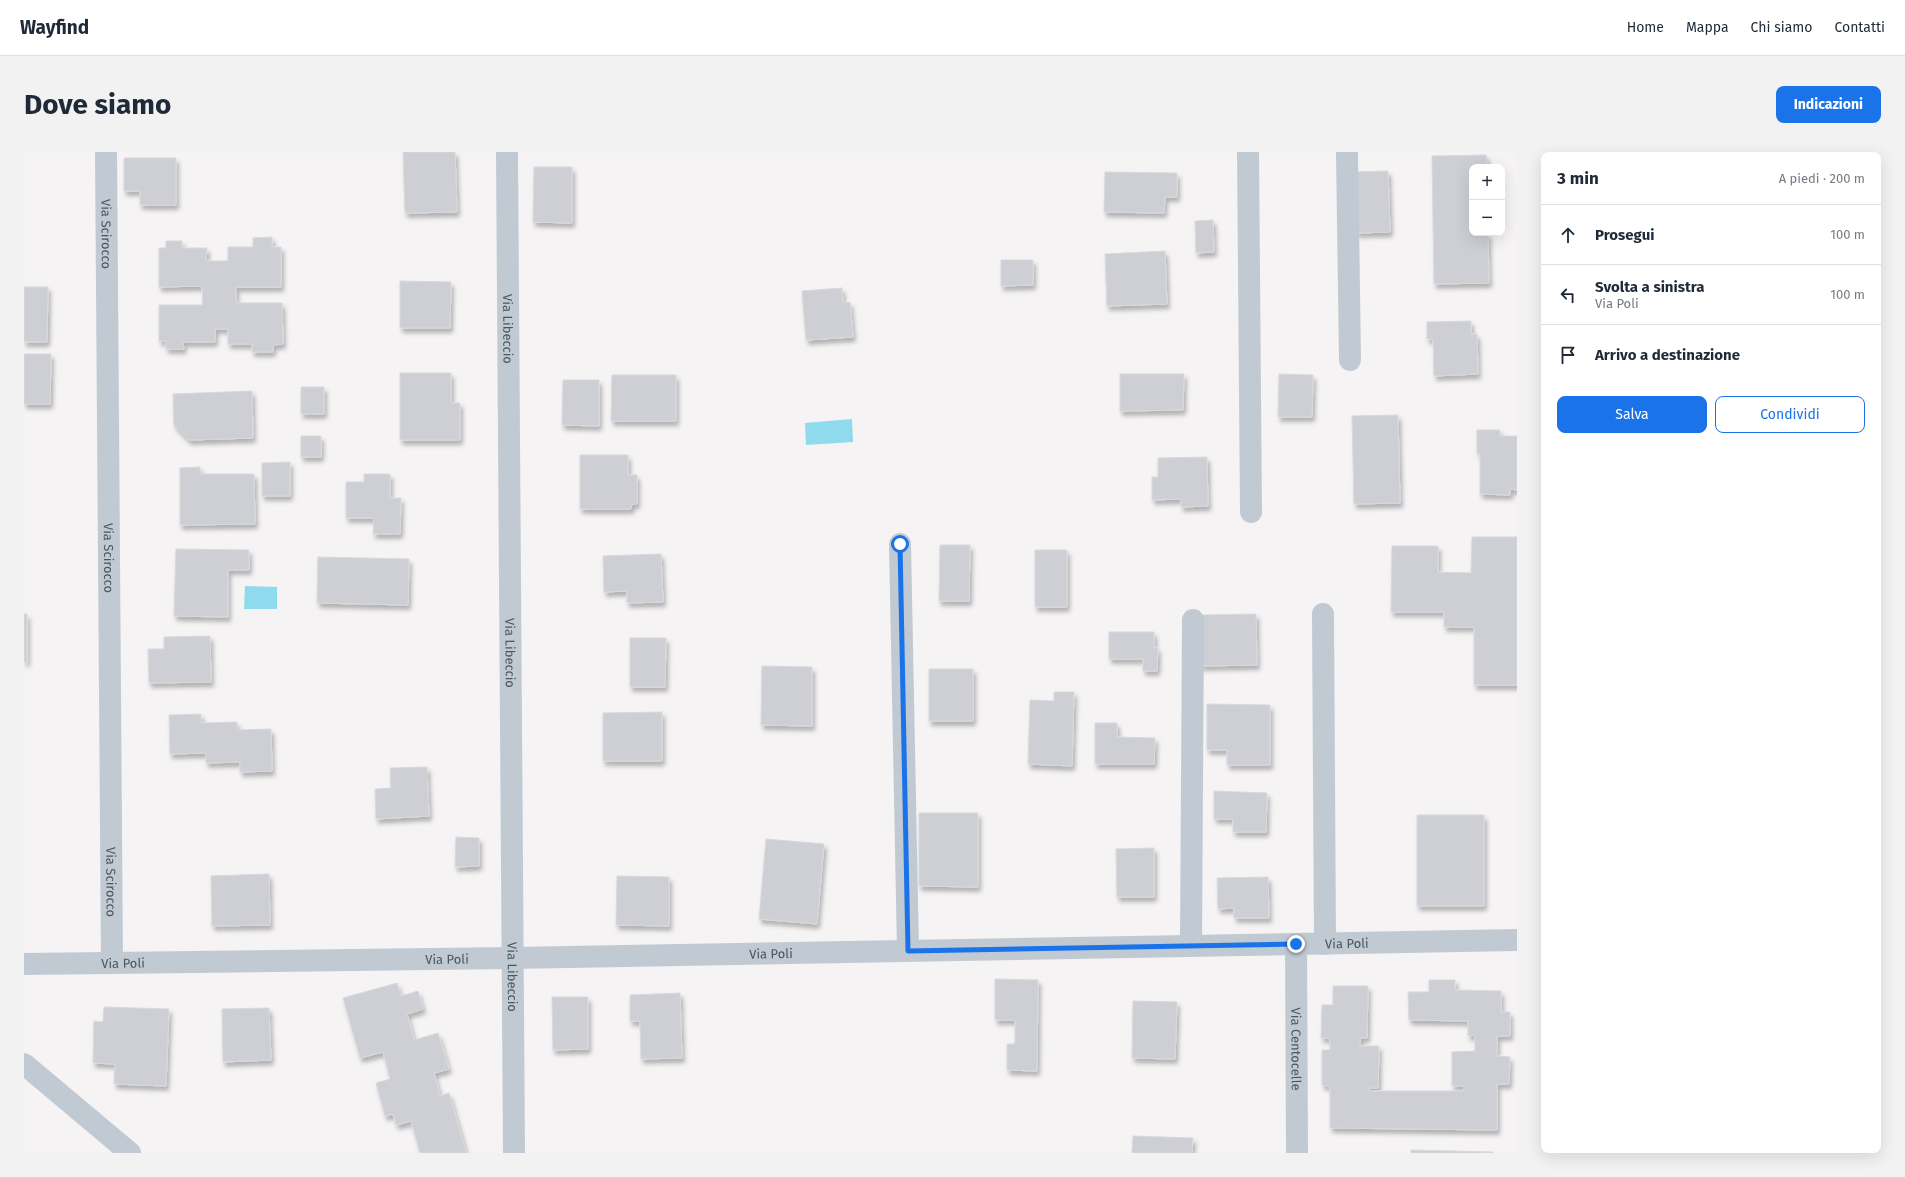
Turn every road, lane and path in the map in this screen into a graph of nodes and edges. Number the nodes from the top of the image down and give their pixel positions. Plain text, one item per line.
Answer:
1 (106, 152) edge
2 (507, 152) edge
3 (1248, 152) edge
4 (1346, 152) edge
5 (1350, 360) dead end
6 (1251, 512) dead end
7 (900, 544) dead end
8 (1323, 614) dead end
9 (1193, 620) dead end
10 (1517, 940) edge
11 (1296, 944) junction
12 (1325, 944) junction
13 (1191, 946) junction
14 (908, 951) junction
15 (512, 958) junction
16 (112, 963) junction
17 (24, 964) edge
18 (24, 1064) edge
19 (130, 1153) edge
20 (514, 1153) edge
21 (1297, 1153) edge

1 - 16 street, Via Scirocco
2 - 15 street, Via Libeccio
3 - 6 street
4 - 5 street
7 - 14 street
8 - 12 street
9 - 13 street
10 - 12 street, Via Poli
11 - 12 street, Via Poli
11 - 13 street, Via Poli
11 - 21 street, Via Centocelle
13 - 14 street, Via Poli
14 - 15 street, Via Poli
15 - 16 street, Via Poli
15 - 20 street, Via Libeccio
16 - 17 street, Via Poli
18 - 19 street

